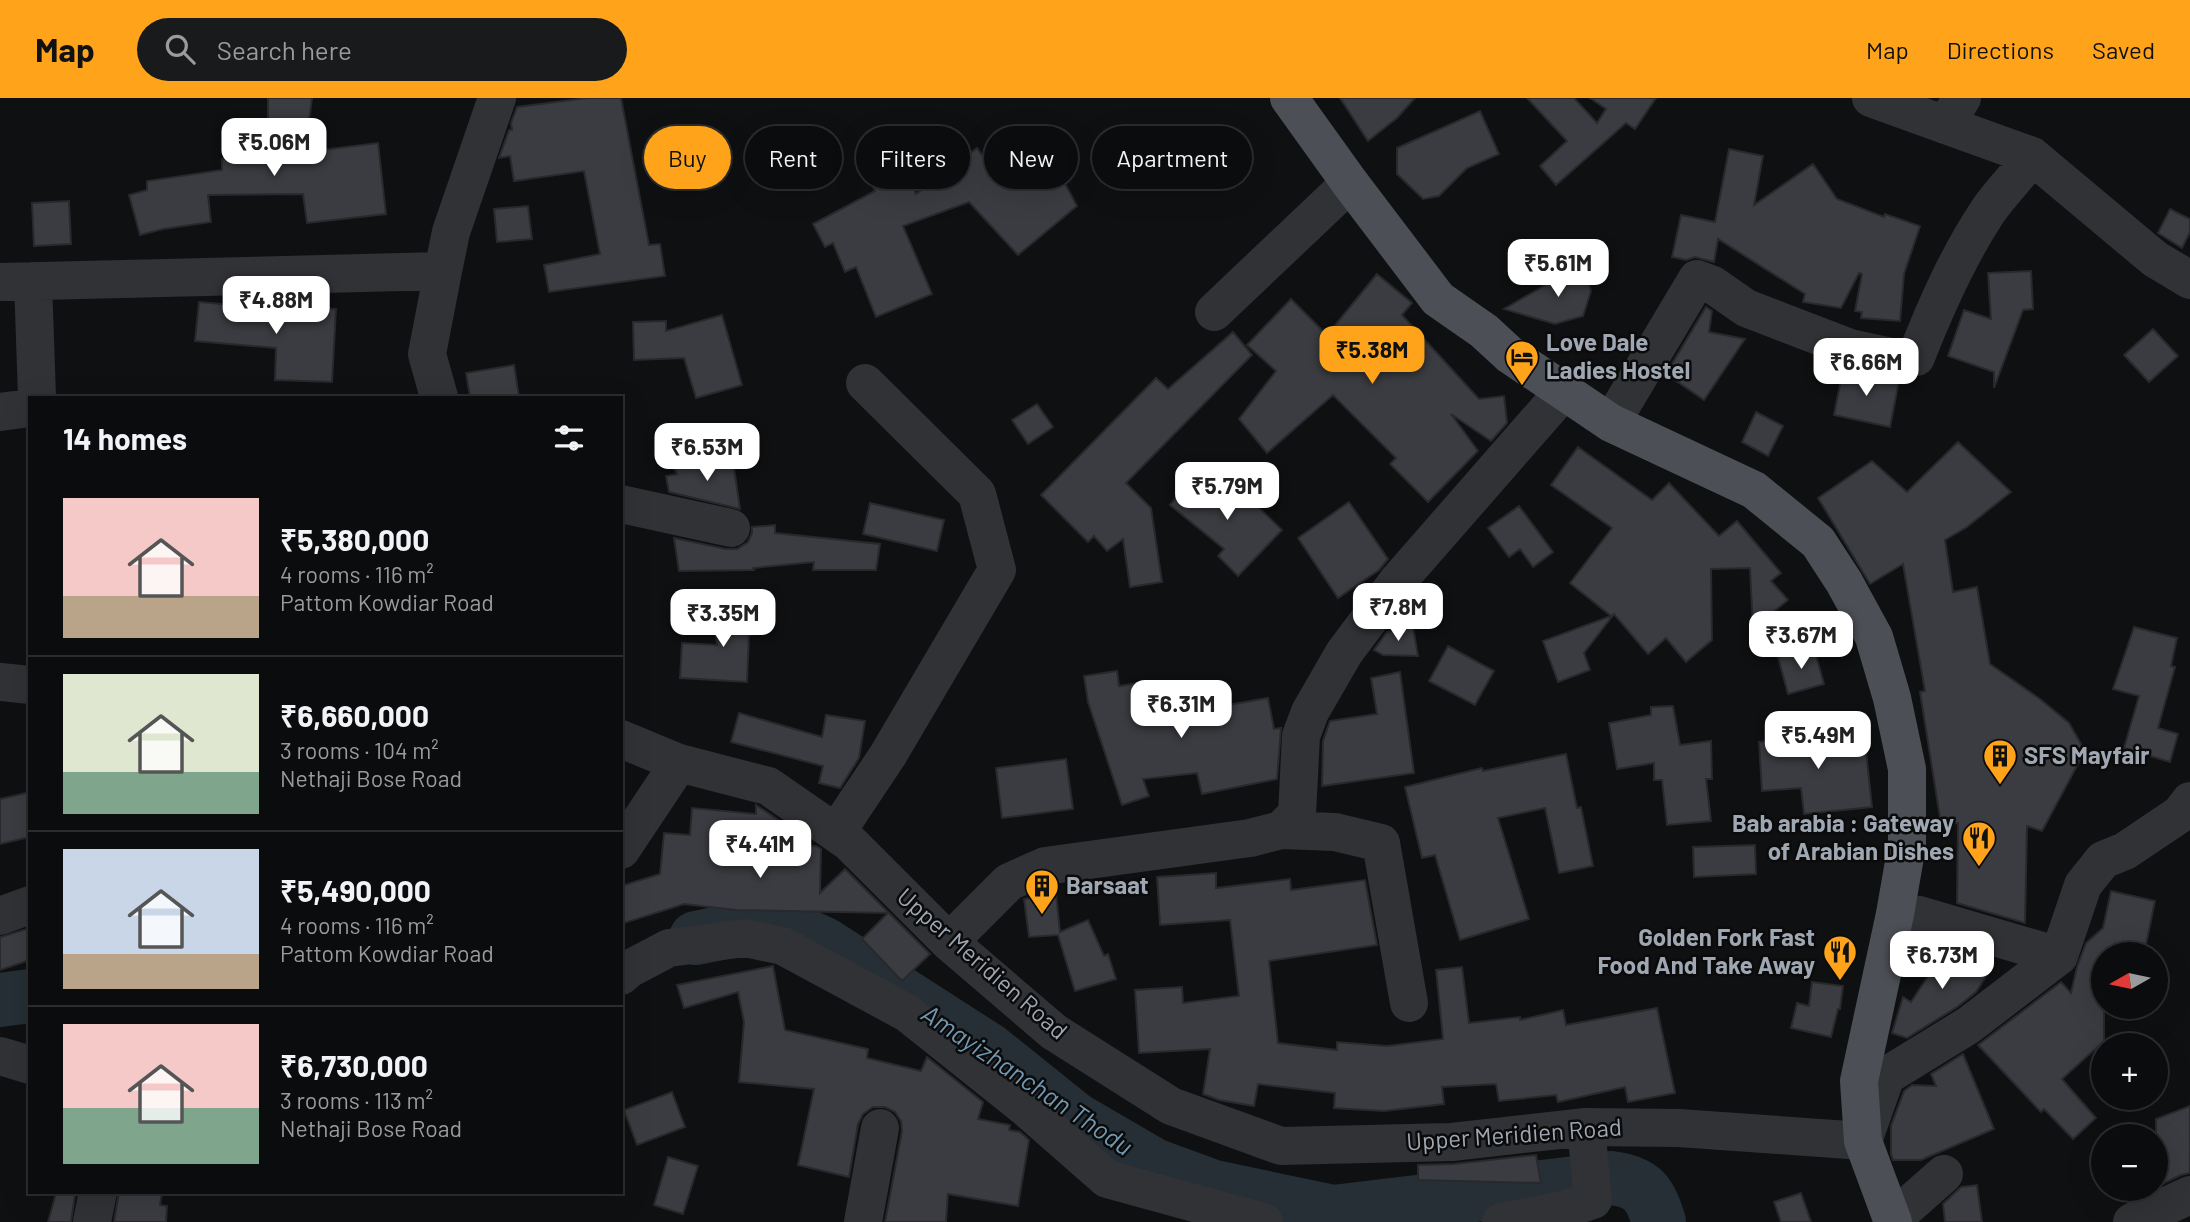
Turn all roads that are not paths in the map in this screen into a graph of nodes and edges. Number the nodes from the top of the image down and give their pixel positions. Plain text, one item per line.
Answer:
1 (498, 98) edge
2 (1289, 98) edge
3 (1871, 98) edge
4 (1953, 112) edge
5 (2032, 156) junction
6 (1350, 183) junction
7 (443, 271) junction
8 (2190, 280) edge
9 (16, 281) edge
10 (1214, 312) dead end
11 (865, 383) dead end
12 (1564, 391) junction
13 (37, 396) edge
14 (439, 396) edge
15 (28, 408) edge
16 (0, 412) edge
17 (1611, 423) junction
18 (623, 504) edge
19 (731, 528) dead end
20 (0, 681) edge
21 (28, 685) edge
22 (623, 739) edge
23 (679, 763) junction
24 (2181, 819) edge
25 (836, 833) junction
26 (1266, 834) junction
27 (623, 847) edge
28 (28, 906) edge
29 (1895, 914) junction
30 (0, 916) edge
31 (949, 942) junction
32 (2059, 956) junction
33 (623, 974) edge
34 (1409, 1003) dead end
35 (0, 1056) edge
36 (28, 1064) edge
37 (1586, 1127) junction
38 (880, 1128) dead end
39 (1863, 1141) junction
40 (1944, 1174) dead end
41 (98, 1194) edge
42 (2190, 1195) edge
43 (1892, 1221) edge
44 (92, 1222) edge
45 (863, 1222) edge
46 (1264, 1222) edge
47 (1501, 1222) edge
48 (2132, 1222) edge

1 - 7 street
2 - 6 main road
3 - 4 street
4 - 5 street
5 - 8 street
5 - 17 street
6 - 10 street
6 - 12 main road
7 - 9 street
7 - 14 street
9 - 13 street
11 - 25 street
12 - 17 main road
12 - 26 street
15 - 16 street
17 - 29 main road
18 - 19 street
20 - 21 street
22 - 23 street, Upper Meridien Road
23 - 25 street, Upper Meridien Road
23 - 27 street
24 - 32 street
25 - 31 street, Upper Meridien Road
26 - 31 street
26 - 34 street
28 - 30 street
29 - 32 street
29 - 39 main road
31 - 37 street, Upper Meridien Road
32 - 39 street
33 - 46 street
35 - 36 street
37 - 39 street, Upper Meridien Road
37 - 47 street
38 - 45 street
39 - 43 main road
40 - 43 street
41 - 44 street
42 - 48 street

